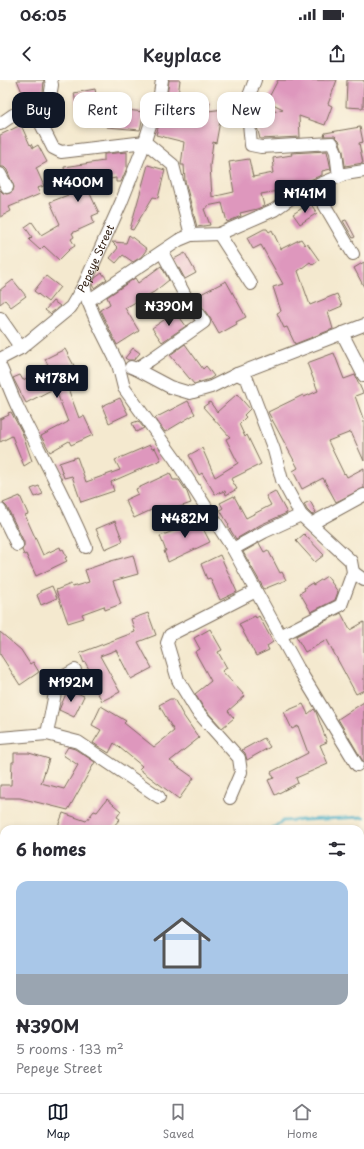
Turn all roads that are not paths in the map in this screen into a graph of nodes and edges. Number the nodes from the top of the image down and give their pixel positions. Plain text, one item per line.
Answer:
1 (51, 80) edge
2 (162, 80) edge
3 (255, 80) edge
4 (51, 92) edge
5 (12, 116) edge
6 (0, 124) edge
7 (42, 128) edge
8 (145, 142) junction
9 (364, 171) edge
10 (0, 174) edge
11 (338, 177) junction
12 (7, 187) dead end
13 (314, 187) junction
14 (219, 234) junction
15 (192, 235) junction
16 (162, 252) junction
17 (353, 254) dead end
18 (251, 284) dead end
19 (84, 285) junction
20 (88, 301) junction
21 (0, 318) edge
22 (364, 325) edge
23 (342, 333) junction
24 (21, 348) junction
25 (0, 359) edge
26 (118, 364) junction
27 (0, 366) edge
28 (136, 369) junction
29 (237, 374) junction
30 (364, 376) edge
31 (364, 495) edge
32 (0, 510) edge
33 (301, 515) junction
34 (311, 524) junction
35 (17, 545) dead end
36 (86, 547) dead end
37 (233, 550) junction
38 (353, 572) junction
39 (364, 580) edge
40 (256, 591) junction
41 (280, 636) junction
42 (75, 670) dead end
43 (47, 734) junction
44 (0, 738) edge
45 (357, 765) dead end
46 (159, 797) dead end
47 (230, 798) dead end

1 - 4 street
2 - 8 street, Pepeye Street
3 - 11 street
5 - 6 street
7 - 8 street
8 - 15 street
8 - 19 street, Pepeye Street
9 - 11 street
10 - 12 street
11 - 13 street
13 - 14 street
13 - 17 street
14 - 15 street
14 - 18 street
15 - 16 street
16 - 20 street
16 - 28 street
19 - 20 street
19 - 24 street, Pepeye Street
20 - 26 street
21 - 24 street
22 - 23 street
23 - 29 street
23 - 30 street
24 - 25 street, Pepeye Street
26 - 28 street
26 - 37 street
27 - 36 street
28 - 29 street
29 - 33 street
31 - 34 street
32 - 35 street
33 - 34 street
33 - 37 street
34 - 38 street
37 - 40 street
38 - 39 street
38 - 41 street
40 - 41 street
40 - 47 street
41 - 45 street
42 - 43 street
43 - 44 street
43 - 46 street

